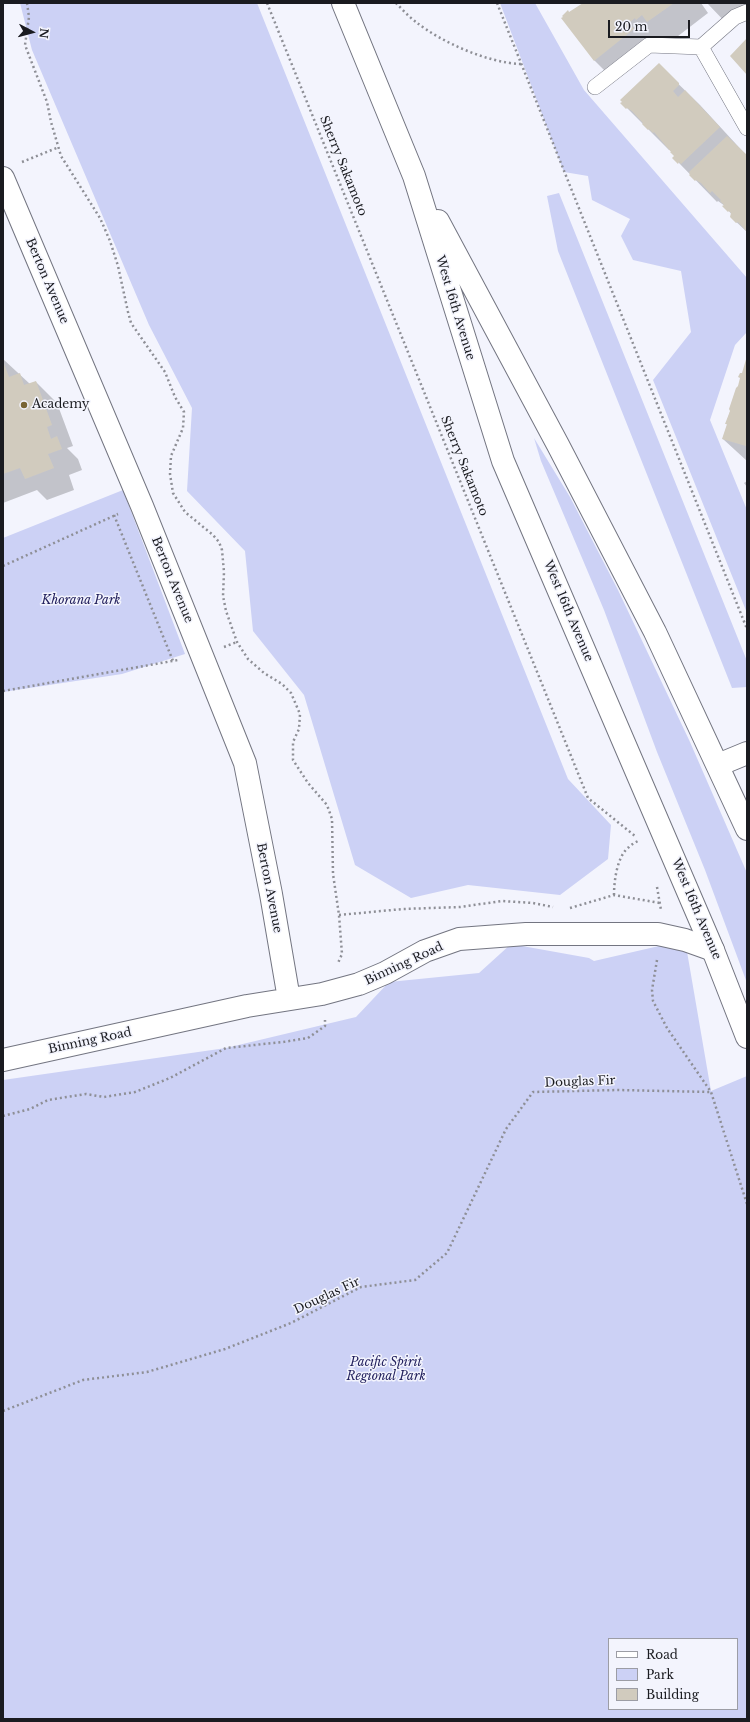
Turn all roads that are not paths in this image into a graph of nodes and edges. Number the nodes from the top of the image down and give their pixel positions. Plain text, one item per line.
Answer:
1 (343, 3) edge
2 (747, 12) edge
3 (701, 47) junction
4 (594, 87) dead end
5 (747, 128) edge
6 (10, 171) edge
7 (414, 176) junction
8 (747, 753) edge
9 (718, 765) junction
10 (747, 829) edge
11 (713, 950) junction
12 (289, 999) junction
13 (747, 1037) edge
14 (3, 1060) edge

1 - 7 main road, West 16th Avenue
2 - 3 lane
3 - 4 lane
3 - 5 lane
6 - 12 main road, Berton Avenue
7 - 9 main road, West 16th Avenue
7 - 11 main road, West 16th Avenue
8 - 9 main road
9 - 10 main road, West 16th Avenue
11 - 12 main road, Binning Road
11 - 13 main road, West 16th Avenue
12 - 14 main road, Binning Road

